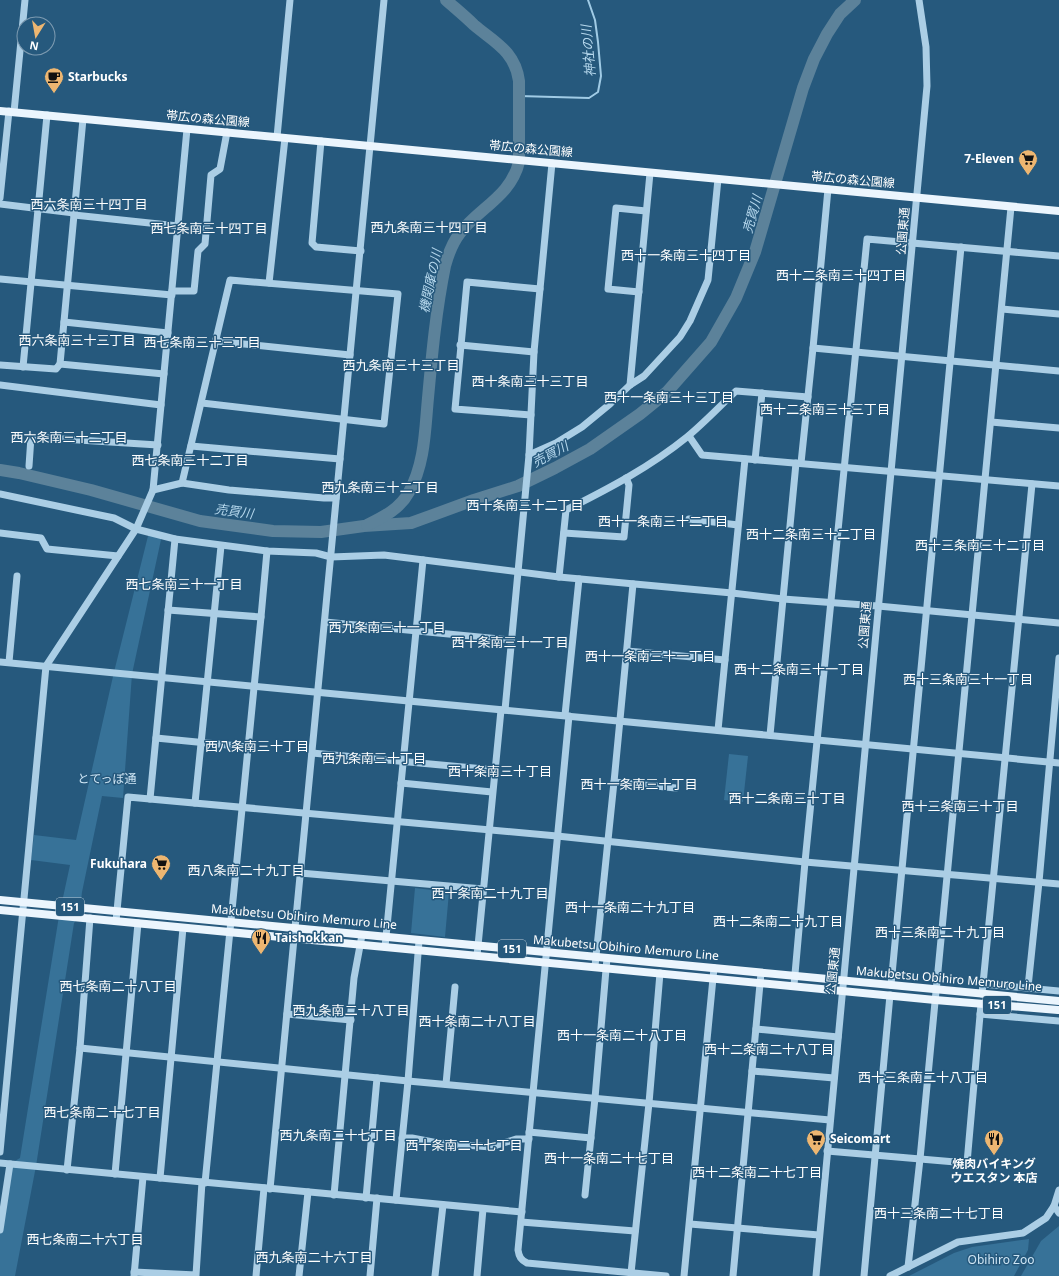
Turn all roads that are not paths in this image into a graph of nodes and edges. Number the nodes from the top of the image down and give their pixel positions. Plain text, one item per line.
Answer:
1 (25, 0) edge
2 (290, 0) edge
3 (384, 0) edge
4 (919, 0) edge
5 (8, 111) edge
6 (47, 115) junction
7 (83, 119) junction
8 (187, 129) junction
9 (228, 132) junction
10 (281, 137) junction
11 (321, 141) junction
12 (370, 146) junction
13 (552, 163) junction
14 (650, 172) junction
15 (718, 179) junction
16 (828, 189) junction
17 (917, 197) junction
18 (0, 198) edge
19 (0, 204) edge
20 (1011, 207) junction
21 (38, 208) junction
22 (646, 211) junction
23 (1059, 211) edge
24 (74, 214) junction
25 (178, 226) junction
26 (913, 243) junction
27 (961, 247) junction
28 (361, 251) junction
29 (1008, 251) junction
30 (1059, 256) edge
31 (0, 279) edge
32 (30, 282) junction
33 (269, 283) junction
34 (67, 285) junction
35 (540, 288) junction
36 (357, 290) junction
37 (639, 292) junction
38 (172, 293) junction
39 (1002, 309) junction
40 (1059, 314) edge
41 (64, 322) junction
42 (168, 333) junction
43 (216, 342) junction
44 (460, 345) junction
45 (813, 348) junction
46 (534, 352) junction
47 (856, 352) junction
48 (350, 355) junction
49 (902, 356) junction
50 (950, 360) junction
51 (60, 364) junction
52 (0, 365) edge
53 (996, 366) junction
54 (23, 367) junction
55 (1059, 372) edge
56 (164, 374) junction
57 (0, 385) edge
58 (630, 385) junction
59 (762, 393) junction
60 (808, 396) junction
61 (202, 403) junction
62 (161, 405) junction
63 (531, 416) junction
64 (343, 419) junction
65 (991, 422) junction
66 (1059, 428) edge
67 (689, 436) junction
68 (158, 445) junction
69 (191, 446) junction
70 (529, 457) junction
71 (340, 459) junction
72 (745, 459) junction
73 (755, 460) junction
74 (798, 463) junction
75 (29, 466) dead end
76 (844, 466) junction
77 (891, 471) junction
78 (939, 475) junction
79 (626, 478) junction
80 (985, 480) junction
81 (182, 484) junction
82 (1032, 484) junction
83 (1059, 486) edge
84 (152, 491) junction
85 (0, 494) edge
86 (336, 498) junction
87 (689, 519) dead end
88 (738, 525) junction
89 (137, 527) junction
90 (0, 532) edge
91 (564, 532) junction
92 (175, 539) junction
93 (221, 546) junction
94 (266, 551) junction
95 (118, 556) junction
96 (331, 557) junction
97 (423, 560) junction
98 (518, 572) junction
99 (18, 576) dead end
100 (559, 577) junction
101 (579, 579) junction
102 (633, 584) junction
103 (732, 593) junction
104 (783, 599) junction
105 (831, 603) junction
106 (878, 606) junction
107 (168, 610) junction
108 (927, 611) junction
109 (213, 614) junction
110 (973, 616) junction
111 (261, 617) junction
112 (1018, 619) junction
113 (324, 622) junction
114 (1059, 623) edge
115 (417, 632) junction
116 (511, 640) junction
117 (627, 651) junction
118 (1059, 658) edge
119 (725, 660) junction
120 (0, 662) edge
121 (9, 662) junction
122 (46, 666) junction
123 (162, 677) junction
124 (207, 681) junction
125 (254, 686) junction
126 (317, 691) junction
127 (409, 700) junction
128 (503, 710) junction
129 (567, 715) junction
130 (620, 720) junction
131 (718, 730) junction
132 (770, 734) junction
133 (156, 738) junction
134 (818, 739) junction
135 (201, 742) junction
136 (866, 743) junction
137 (248, 747) junction
138 (913, 748) junction
139 (312, 753) junction
140 (960, 753) junction
141 (1005, 758) junction
142 (402, 762) junction
143 (1050, 762) junction
144 (1059, 763) edge
145 (495, 770) junction
146 (614, 782) junction
147 (400, 783) junction
148 (676, 788) dead end
149 (492, 792) junction
150 (150, 798) junction
151 (195, 803) junction
152 (242, 808) junction
153 (306, 813) junction
154 (397, 821) junction
155 (489, 830) junction
156 (557, 836) junction
157 (608, 842) junction
158 (805, 862) junction
159 (854, 866) junction
160 (902, 870) junction
161 (300, 873) junction
162 (948, 874) junction
163 (994, 878) junction
164 (392, 882) junction
165 (1039, 882) junction
166 (1059, 884) edge
167 (483, 889) junction
168 (0, 900) edge
169 (23, 902) junction
170 (0, 910) edge
171 (22, 912) junction
172 (117, 912) junction
173 (90, 918) junction
174 (116, 921) junction
175 (138, 923) junction
176 (231, 923) junction
177 (183, 928) junction
178 (295, 928) junction
179 (230, 932) junction
180 (362, 935) junction
181 (386, 937) junction
182 (294, 939) junction
183 (419, 940) junction
184 (360, 944) junction
185 (478, 946) junction
186 (386, 947) junction
187 (419, 950) junction
188 (547, 952) junction
189 (477, 956) junction
190 (596, 958) junction
191 (607, 958) junction
192 (546, 962) junction
193 (595, 966) junction
194 (606, 968) junction
195 (714, 968) junction
196 (660, 973) junction
197 (761, 973) junction
198 (795, 976) junction
199 (713, 978) junction
200 (844, 981) junction
201 (760, 982) junction
202 (984, 984) junction
203 (794, 985) junction
204 (891, 985) junction
205 (455, 987) dead end
206 (1028, 988) junction
207 (842, 990) junction
208 (936, 990) junction
209 (1059, 990) edge
210 (982, 994) junction
211 (890, 995) junction
212 (936, 1000) junction
213 (1059, 1001) edge
214 (982, 1004) junction
215 (1058, 1010) edge
216 (287, 1014) junction
217 (980, 1014) junction
218 (351, 1020) junction
219 (1059, 1021) edge
220 (756, 1029) junction
221 (838, 1037) junction
222 (80, 1048) junction
223 (126, 1052) junction
224 (172, 1057) junction
225 (218, 1062) junction
226 (282, 1067) junction
227 (752, 1071) junction
228 (346, 1075) junction
229 (377, 1078) junction
230 (834, 1078) junction
231 (408, 1081) junction
232 (446, 1084) junction
233 (534, 1092) junction
234 (595, 1098) junction
235 (649, 1103) junction
236 (700, 1108) junction
237 (748, 1112) junction
238 (830, 1120) junction
239 (529, 1135) junction
240 (402, 1138) junction
241 (591, 1138) junction
242 (827, 1151) junction
243 (0, 1152) edge
244 (875, 1155) junction
245 (920, 1159) junction
246 (0, 1163) edge
247 (10, 1164) junction
248 (67, 1170) junction
249 (115, 1174) junction
250 (143, 1177) junction
251 (160, 1178) junction
252 (203, 1183) junction
253 (267, 1188) junction
254 (1059, 1190) edge
255 (308, 1192) junction
256 (334, 1194) junction
257 (586, 1195) dead end
258 (366, 1198) junction
259 (377, 1198) junction
260 (396, 1200) junction
261 (443, 1205) junction
262 (1054, 1206) junction
263 (483, 1209) junction
264 (522, 1212) junction
265 (1059, 1213) edge
266 (521, 1222) junction
267 (690, 1224) junction
268 (737, 1227) junction
269 (0, 1230) edge
270 (636, 1231) junction
271 (819, 1235) junction
272 (908, 1267) junction
273 (631, 1272) junction
274 (134, 1274) edge
275 (256, 1276) edge
276 (299, 1276) edge
277 (370, 1276) edge
278 (436, 1276) edge
279 (477, 1276) edge
280 (666, 1276) edge
281 (684, 1276) edge
282 (733, 1276) edge
283 (816, 1276) edge
284 (864, 1276) edge
285 (890, 1276) edge

1 - 5 street
2 - 10 street
3 - 12 street
4 - 17 street, 公園東通
5 - 6 main road, 帯広の森公園線
5 - 18 street
6 - 7 main road, 帯広の森公園線
6 - 21 street
7 - 8 main road, 帯広の森公園線
7 - 24 street
8 - 9 main road, 帯広の森公園線
8 - 25 street
9 - 10 main road, 帯広の森公園線
9 - 38 street
10 - 11 main road, 帯広の森公園線
10 - 33 street
11 - 12 main road, 帯広の森公園線
11 - 28 street
12 - 13 main road, 帯広の森公園線
12 - 28 street
13 - 14 main road, 帯広の森公園線
13 - 35 street
14 - 15 main road, 帯広の森公園線
14 - 22 street
15 - 16 main road, 帯広の森公園線
15 - 58 street
16 - 17 main road, 帯広の森公園線
16 - 45 street
17 - 20 main road, 帯広の森公園線
17 - 26 street, 公園東通
19 - 21 street
20 - 23 main road, 帯広の森公園線
20 - 29 street
21 - 24 street
21 - 32 street
22 - 37 street
22 - 37 street
24 - 25 street
24 - 34 street
25 - 38 street
26 - 27 street
26 - 47 street
26 - 49 street, 公園東通
27 - 29 street
27 - 50 street
28 - 36 street
29 - 30 street
29 - 39 street
31 - 32 street
32 - 34 street
32 - 54 street
33 - 36 street
33 - 43 street
34 - 38 street
34 - 41 street
35 - 44 street
35 - 46 street
36 - 48 street
36 - 64 street
37 - 58 street
38 - 42 street
39 - 40 street
39 - 53 street
41 - 42 street
41 - 51 street
42 - 56 street
43 - 48 street
43 - 61 street
44 - 46 street
44 - 63 street
45 - 47 street
45 - 60 street
46 - 63 street
47 - 49 street
47 - 76 street
48 - 64 street
49 - 50 street
49 - 77 street, 公園東通
50 - 53 street
50 - 78 street
51 - 54 street
51 - 56 street
52 - 54 street
53 - 55 street
53 - 65 street
56 - 62 street
57 - 62 street
58 - 70 street
59 - 60 street
59 - 67 street
59 - 73 street
60 - 74 street
61 - 64 street
61 - 69 street
62 - 68 street
63 - 70 street
64 - 71 street
65 - 66 street
65 - 80 street
67 - 72 street
67 - 79 street
68 - 75 street
68 - 84 street
69 - 71 street
69 - 81 street
70 - 98 street
71 - 86 street
72 - 73 street
72 - 88 street
73 - 74 street
74 - 76 street
74 - 104 street
76 - 77 street
76 - 105 street
77 - 78 street
77 - 106 street, 公園東通
78 - 80 street
78 - 108 street
79 - 91 street
79 - 91 street
80 - 82 street
80 - 110 street
81 - 84 street
81 - 86 street
82 - 83 street
82 - 112 street
84 - 89 street
85 - 89 street
86 - 96 street
87 - 88 street
88 - 103 street
89 - 92 street
89 - 95 street
90 - 95 street
91 - 100 street
92 - 93 street
92 - 107 street
93 - 94 street
93 - 109 street
94 - 96 street
94 - 111 street
95 - 122 street
96 - 97 street
96 - 113 street
97 - 98 street
97 - 115 street
98 - 100 street
98 - 116 street
99 - 121 street
100 - 101 street
101 - 102 street
101 - 129 street
102 - 103 street
102 - 117 street
103 - 104 street
103 - 119 street
104 - 105 street
104 - 132 street
105 - 106 street
105 - 134 street
106 - 108 street
106 - 136 street, 公園東通
107 - 109 street
107 - 123 street
108 - 110 street
108 - 138 street
109 - 111 street
109 - 124 street
110 - 112 street
110 - 140 street
111 - 125 street
112 - 114 street
112 - 141 street
113 - 115 street
113 - 126 street
115 - 116 street
115 - 127 street
116 - 128 street
117 - 119 street
117 - 130 street
118 - 143 street
119 - 131 street
120 - 121 street
121 - 122 street
122 - 123 street
122 - 169 street
123 - 124 street
123 - 133 street
124 - 125 street
124 - 135 street
125 - 126 street
125 - 137 street
126 - 127 street
126 - 139 street
127 - 128 street
127 - 142 street
128 - 129 street
128 - 145 street
129 - 130 street
129 - 156 street
130 - 131 street
130 - 146 street
131 - 132 street
132 - 134 street
133 - 135 street
133 - 150 street
134 - 136 street
134 - 158 street
135 - 137 street
135 - 151 street
136 - 138 street
136 - 159 street, 公園東通
137 - 152 street
138 - 140 street
138 - 160 street
139 - 142 street
139 - 153 street
140 - 141 street
140 - 162 street
141 - 143 street
141 - 163 street
142 - 145 street
142 - 147 street
143 - 144 street
143 - 165 street
145 - 149 street
146 - 148 street
146 - 157 street
147 - 149 street
147 - 154 street
149 - 155 street
150 - 151 street
150 - 172 street
151 - 152 street
152 - 153 street
152 - 176 street
153 - 154 street
153 - 161 street
154 - 155 street
154 - 164 street
155 - 156 street
155 - 167 street
156 - 157 street
156 - 188 street
157 - 158 street
157 - 190 street
158 - 159 street
158 - 198 street
159 - 160 street
159 - 200 street, 公園東通
160 - 162 street
160 - 204 street
161 - 164 street
161 - 178 street
162 - 163 street
162 - 208 street
163 - 165 street
163 - 202 street
164 - 167 street
164 - 181 street
165 - 166 street
165 - 206 street
167 - 185 street
168 - 169 main road, Makubetsu Obihiro Memuro Line / 151
169 - 171 street
169 - 172 main road, Makubetsu Obihiro Memuro Line / 151
170 - 171 main road, Makubetsu Obihiro Memuro Line / 151
171 - 173 main road, Makubetsu Obihiro Memuro Line / 151
171 - 243 street
172 - 174 street
172 - 176 main road, Makubetsu Obihiro Memuro Line / 151
173 - 174 main road, Makubetsu Obihiro Memuro Line / 151
173 - 222 street
174 - 175 main road, Makubetsu Obihiro Memuro Line / 151
175 - 177 main road, Makubetsu Obihiro Memuro Line / 151
175 - 223 street
176 - 178 main road, Makubetsu Obihiro Memuro Line / 151
176 - 179 street
177 - 179 main road, Makubetsu Obihiro Memuro Line / 151
177 - 224 street
178 - 180 main road, Makubetsu Obihiro Memuro Line / 151
178 - 182 street
179 - 182 main road, Makubetsu Obihiro Memuro Line / 151
179 - 225 street
180 - 181 main road, Makubetsu Obihiro Memuro Line / 151
180 - 184 street
181 - 183 main road, Makubetsu Obihiro Memuro Line / 151
181 - 186 street
182 - 184 main road, Makubetsu Obihiro Memuro Line / 151
182 - 216 street
183 - 185 main road, Makubetsu Obihiro Memuro Line / 151
183 - 187 street
184 - 186 main road, Makubetsu Obihiro Memuro Line / 151
184 - 218 street
185 - 188 main road, Makubetsu Obihiro Memuro Line / 151
185 - 189 street
186 - 187 main road, Makubetsu Obihiro Memuro Line / 151
187 - 189 main road, Makubetsu Obihiro Memuro Line / 151
187 - 231 street
188 - 190 main road, Makubetsu Obihiro Memuro Line / 151
188 - 192 street
189 - 192 main road, Makubetsu Obihiro Memuro Line / 151
190 - 191 main road, Makubetsu Obihiro Memuro Line / 151
190 - 193 street
191 - 194 street
191 - 195 main road, Makubetsu Obihiro Memuro Line / 151
192 - 193 main road, Makubetsu Obihiro Memuro Line / 151
192 - 233 street
193 - 194 main road, Makubetsu Obihiro Memuro Line / 151
194 - 196 main road, Makubetsu Obihiro Memuro Line / 151
194 - 234 street
195 - 197 main road, Makubetsu Obihiro Memuro Line / 151
195 - 199 street
196 - 199 main road, Makubetsu Obihiro Memuro Line / 151
196 - 235 street
197 - 198 main road, Makubetsu Obihiro Memuro Line / 151
197 - 201 street
198 - 200 main road, Makubetsu Obihiro Memuro Line / 151
198 - 203 street
199 - 201 main road, Makubetsu Obihiro Memuro Line / 151
199 - 236 street
200 - 204 main road, Makubetsu Obihiro Memuro Line / 151
200 - 207 street, 公園東通
201 - 203 main road, Makubetsu Obihiro Memuro Line / 151
201 - 220 street
202 - 206 street
202 - 210 street
203 - 207 main road, Makubetsu Obihiro Memuro Line / 151
204 - 208 main road, Makubetsu Obihiro Memuro Line / 151
205 - 232 street
206 - 209 street
207 - 211 main road, Makubetsu Obihiro Memuro Line / 151
207 - 221 street, 公園東通
208 - 210 main road, Makubetsu Obihiro Memuro Line / 151
208 - 212 street
210 - 213 main road, Makubetsu Obihiro Memuro Line / 151
211 - 212 main road, Makubetsu Obihiro Memuro Line / 151
211 - 244 street
212 - 214 main road, Makubetsu Obihiro Memuro Line / 151
212 - 245 street
214 - 215 main road, Makubetsu Obihiro Memuro Line / 151
214 - 217 street
216 - 218 street
216 - 226 street
217 - 219 street
217 - 245 street
218 - 228 street
220 - 221 street
220 - 227 street
221 - 230 street, 公園東通
222 - 223 street
222 - 248 street
223 - 224 street
223 - 249 street
224 - 225 street
224 - 251 street
225 - 226 street
225 - 252 street
226 - 228 street
226 - 253 street
227 - 230 street
227 - 237 street
228 - 229 street
228 - 256 street
229 - 231 street
229 - 258 street
230 - 238 street, 公園東通
231 - 232 street
231 - 240 street
232 - 233 street
233 - 234 street
233 - 239 street
234 - 235 street
234 - 241 street
235 - 236 street
235 - 270 street
236 - 237 street
236 - 267 street
237 - 238 street
237 - 268 street
238 - 242 street, 公園東通
239 - 240 street
239 - 241 street
239 - 264 street
240 - 260 street
241 - 257 street
242 - 244 street
242 - 271 street, 公園東通
244 - 245 street
244 - 284 street
245 - 272 street
246 - 247 street
247 - 248 street
247 - 269 street
248 - 249 street
249 - 250 street
250 - 251 street
250 - 274 street
251 - 252 street
252 - 253 street
252 - 274 street
253 - 255 street
253 - 275 street
254 - 262 street
255 - 256 street
255 - 276 street
256 - 258 street
258 - 259 street
259 - 260 street
259 - 277 street
260 - 261 street
261 - 263 street
261 - 278 street
262 - 265 street
262 - 272 street
263 - 264 street
263 - 279 street
264 - 266 street
266 - 270 street
266 - 273 street
267 - 268 street
267 - 281 street
268 - 271 street
268 - 282 street
270 - 273 street
271 - 283 street, 公園東通
272 - 285 street
273 - 280 street

